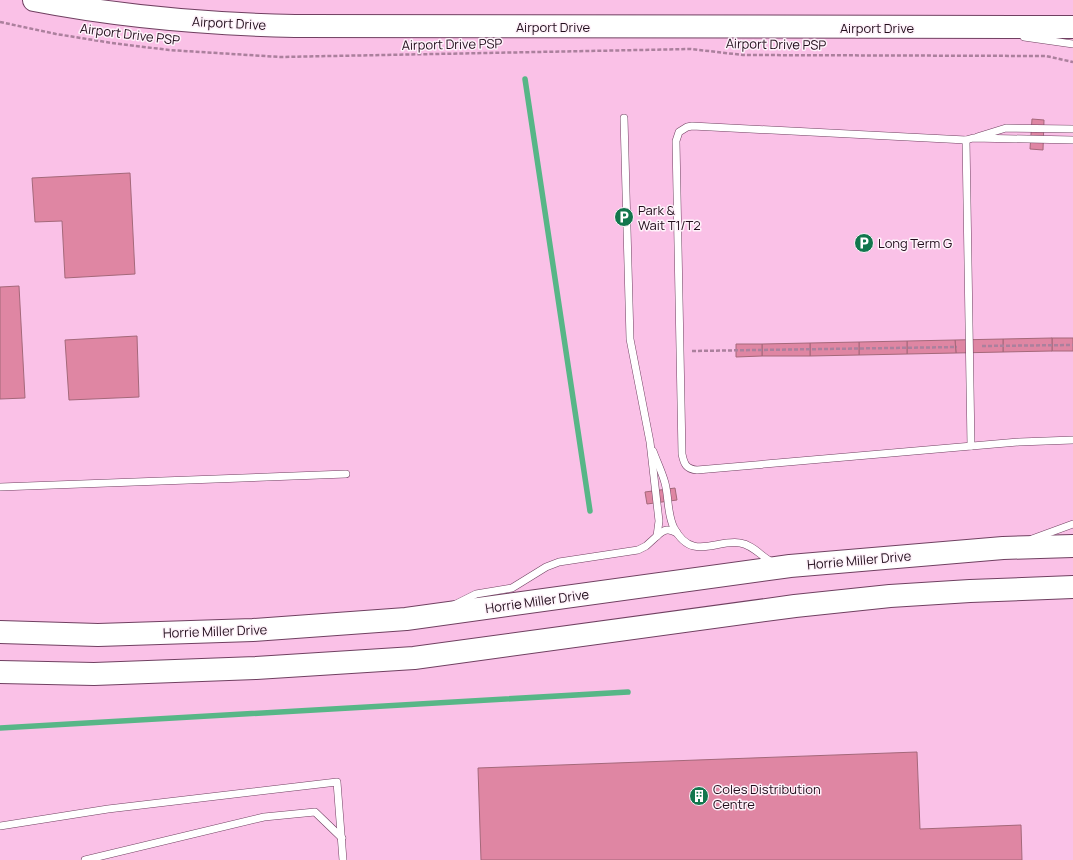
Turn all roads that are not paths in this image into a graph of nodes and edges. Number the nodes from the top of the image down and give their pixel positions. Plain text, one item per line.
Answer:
1 (34, 0) edge
2 (956, 28) junction
3 (1073, 28) edge
4 (1011, 35) dead end
5 (1019, 36) dead end
6 (1073, 44) edge
7 (624, 118) dead end
8 (1073, 129) edge
9 (969, 139) junction
10 (1073, 140) edge
11 (1073, 440) edge
12 (650, 442) junction
13 (971, 446) junction
14 (346, 474) dead end
15 (0, 487) edge
16 (1073, 524) edge
17 (677, 533) junction
18 (657, 536) junction
19 (1073, 546) edge
20 (1003, 548) junction
21 (790, 566) junction
22 (1073, 587) edge
23 (432, 616) junction
24 (0, 632) edge
25 (0, 672) edge
26 (0, 826) edge
27 (342, 838) junction
28 (85, 860) edge
29 (343, 860) edge

1 - 2 main road, Airport Drive
2 - 3 main road, Airport Drive
2 - 4 lane
5 - 6 lane
7 - 12 lane
8 - 9 lane
9 - 10 lane
9 - 13 lane
9 - 13 lane
11 - 13 lane
12 - 17 lane
12 - 18 lane
14 - 15 lane
16 - 20 lane
17 - 18 lane
17 - 21 lane
18 - 23 lane
19 - 20 main road, Horrie Miller Drive
20 - 21 main road, Horrie Miller Drive
21 - 23 main road, Horrie Miller Drive
22 - 25 main road
23 - 24 main road, Horrie Miller Drive
26 - 27 lane
27 - 28 lane
27 - 29 lane

